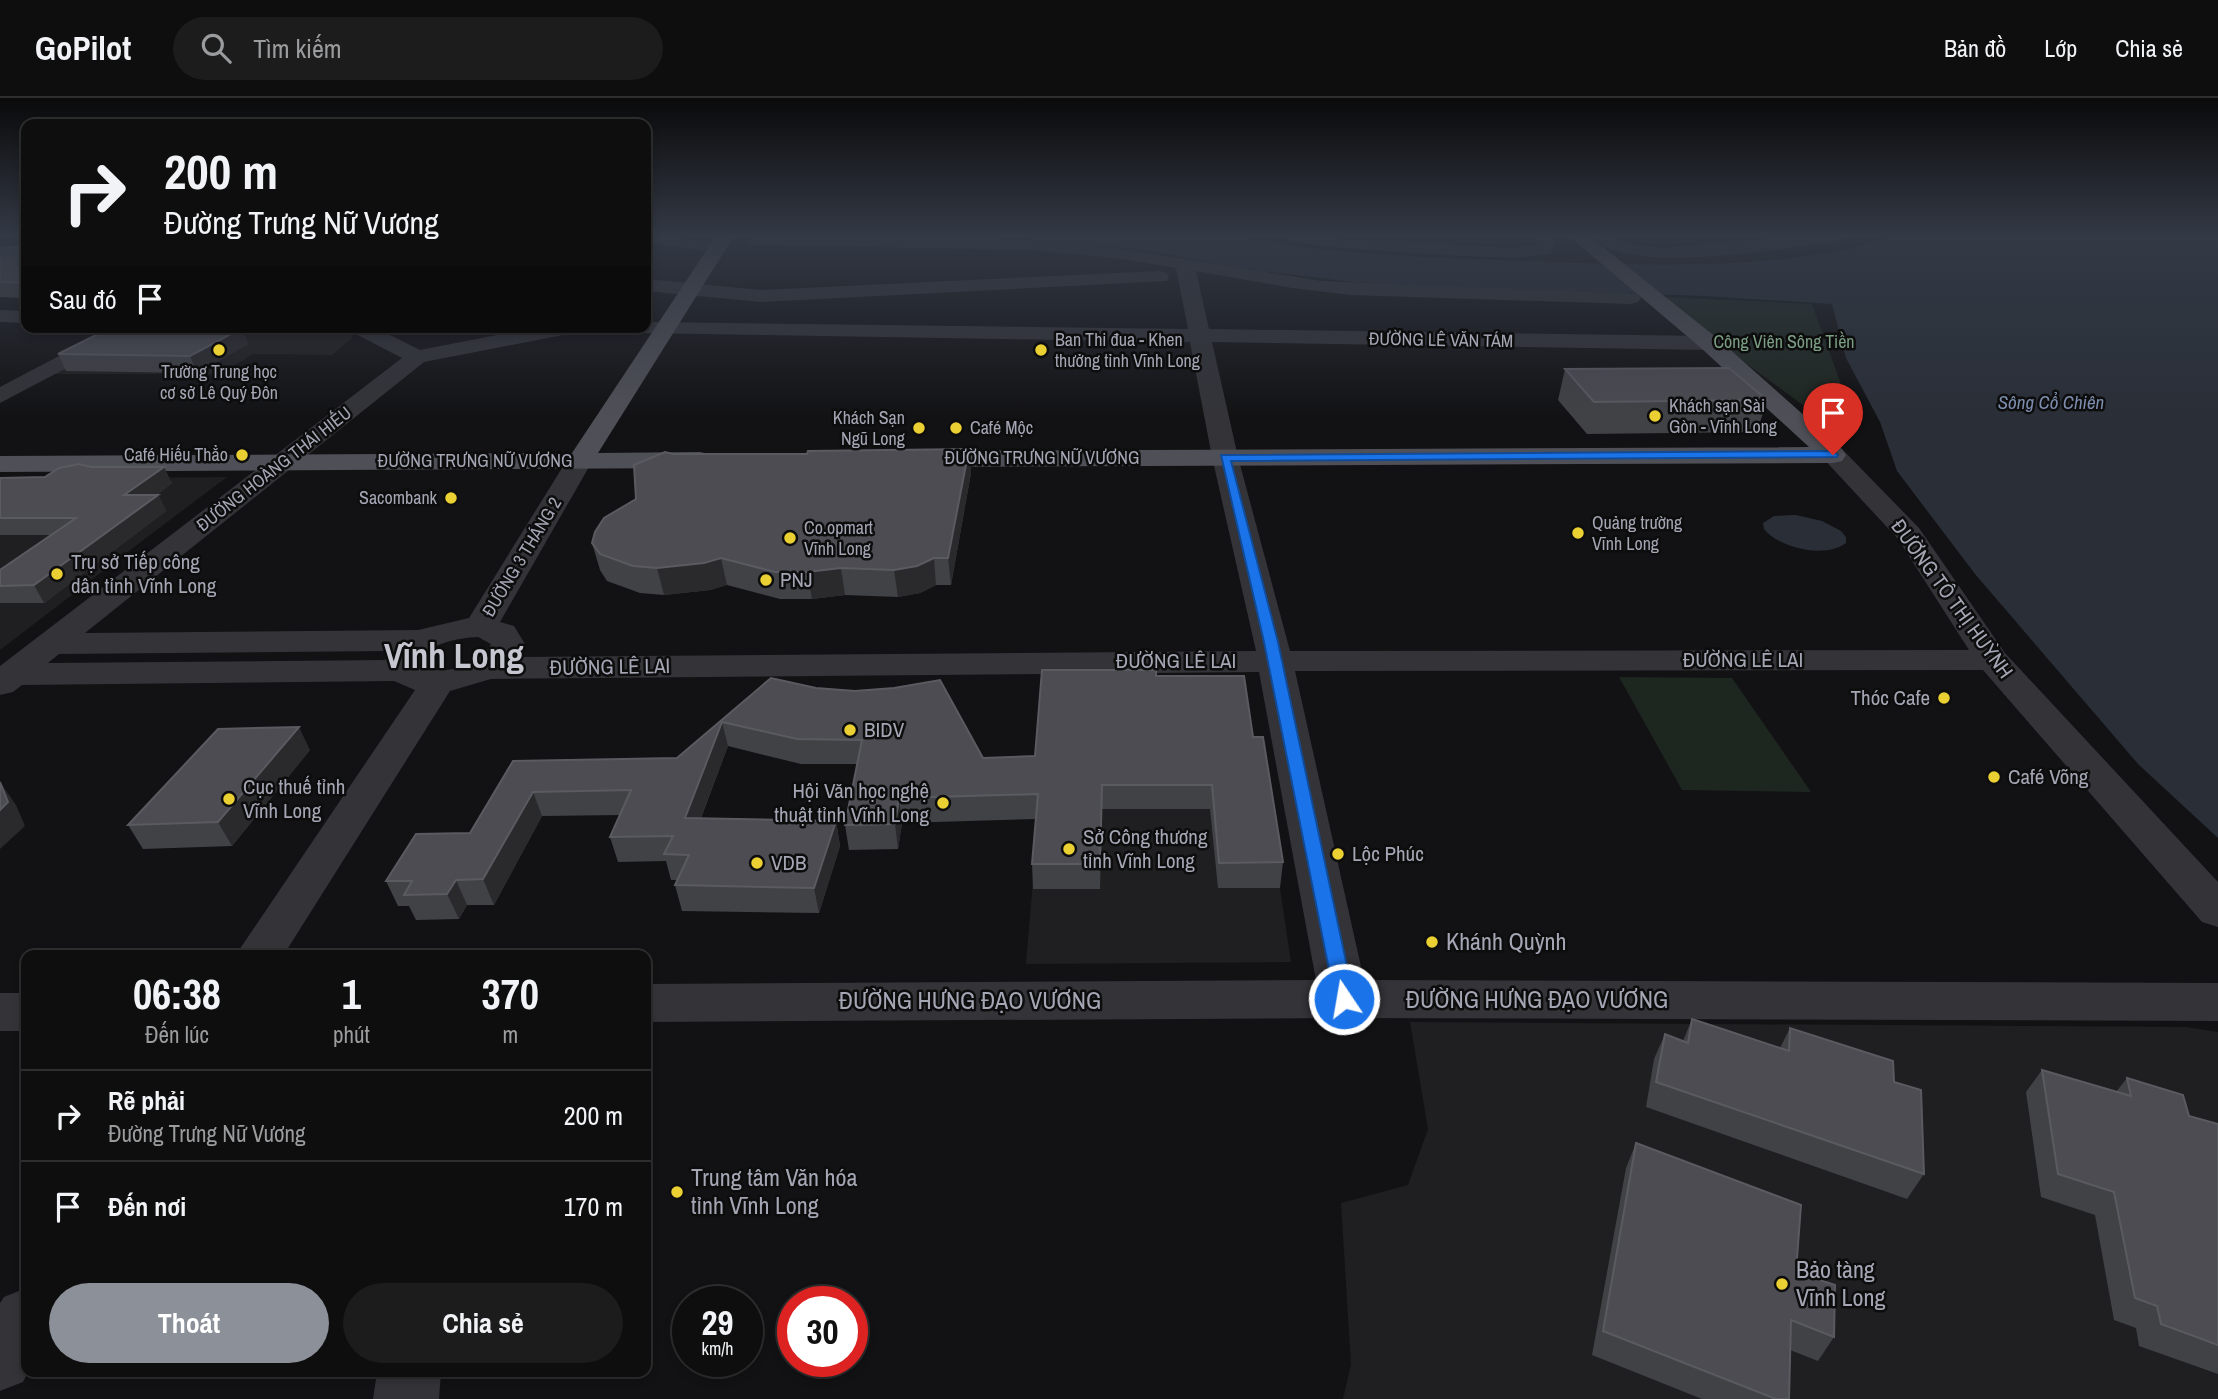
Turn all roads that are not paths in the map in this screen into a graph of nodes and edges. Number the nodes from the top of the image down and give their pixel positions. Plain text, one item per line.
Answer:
1 (1537, 296) edge
2 (686, 297) edge
3 (1191, 297) edge
4 (1571, 297) edge
5 (1652, 297) edge
6 (1631, 298) dead end
7 (0, 316) edge
8 (21, 317) edge
9 (651, 329) edge
10 (665, 329) junction
11 (119, 333) edge
12 (369, 333) edge
13 (541, 333) edge
14 (1199, 336) junction
15 (1568, 341) junction
16 (1709, 344) junction
17 (417, 357) junction
18 (0, 396) edge
19 (1833, 455) junction
20 (1225, 457) junction
21 (896, 459) edge
22 (580, 460) junction
23 (731, 460) edge
24 (282, 462) junction
25 (0, 464) edge
26 (480, 627) junction
27 (424, 640) junction
28 (51, 643) junction
29 (1986, 649) junction
30 (1272, 651) junction
31 (496, 660) junction
32 (420, 676) junction
33 (6, 679) edge
34 (2218, 911) edge
35 (261, 950) edge
36 (1344, 999) junction
37 (2218, 1002) edge
38 (651, 1003) edge
39 (0, 1012) edge
40 (21, 1012) edge
41 (21, 1326) edge
42 (0, 1359) edge
43 (409, 1377) edge
44 (406, 1399) edge

1 - 15 street
2 - 10 main road, ĐƯỜNG 3 THÁNG 2
3 - 14 street
4 - 6 street
5 - 16 main road, ĐƯỜNG TÔ THỊ HUỲNH
7 - 8 street
9 - 10 street, ĐƯỜNG LÊ VĂN TÁM
10 - 14 street, ĐƯỜNG LÊ VĂN TÁM
10 - 22 main road, ĐƯỜNG 3 THÁNG 2
11 - 18 street
12 - 17 street
13 - 17 street
14 - 15 street, ĐƯỜNG LÊ VĂN TÁM
14 - 20 street
15 - 16 street, ĐƯỜNG LÊ VĂN TÁM
16 - 19 main road, ĐƯỜNG TÔ THỊ HUỲNH
17 - 24 street, ĐƯỜNG HOÀNG THÁI HIẾU
19 - 20 main road, ĐƯỜNG TRƯNG NỮ VƯƠNG
19 - 29 street, ĐƯỜNG TÔ THỊ HUỲNH
20 - 21 main road, ĐƯỜNG TRƯNG NỮ VƯƠNG
20 - 30 street
22 - 23 main road, ĐƯỜNG TRƯNG NỮ VƯƠNG
22 - 24 main road, ĐƯỜNG TRƯNG NỮ VƯƠNG
22 - 26 street, ĐƯỜNG 3 THÁNG 2
24 - 25 main road, ĐƯỜNG TRƯNG NỮ VƯƠNG
24 - 28 street, ĐƯỜNG HOÀNG THÁI HIẾU
26 - 27 street
26 - 31 street
27 - 28 street
27 - 32 street
28 - 33 street, ĐƯỜNG HOÀNG THÁI HIẾU
29 - 30 street, ĐƯỜNG LÊ LAI
29 - 34 street, ĐƯỜNG TÔ THỊ HUỲNH
30 - 31 street, ĐƯỜNG LÊ LAI
30 - 36 street
31 - 32 street, ĐƯỜNG LÊ LAI
32 - 33 street
32 - 35 street
36 - 37 street, ĐƯỜNG HƯNG ĐẠO VƯƠNG
36 - 38 street, ĐƯỜNG HƯNG ĐẠO VƯƠNG
39 - 40 street
41 - 42 street
43 - 44 street

